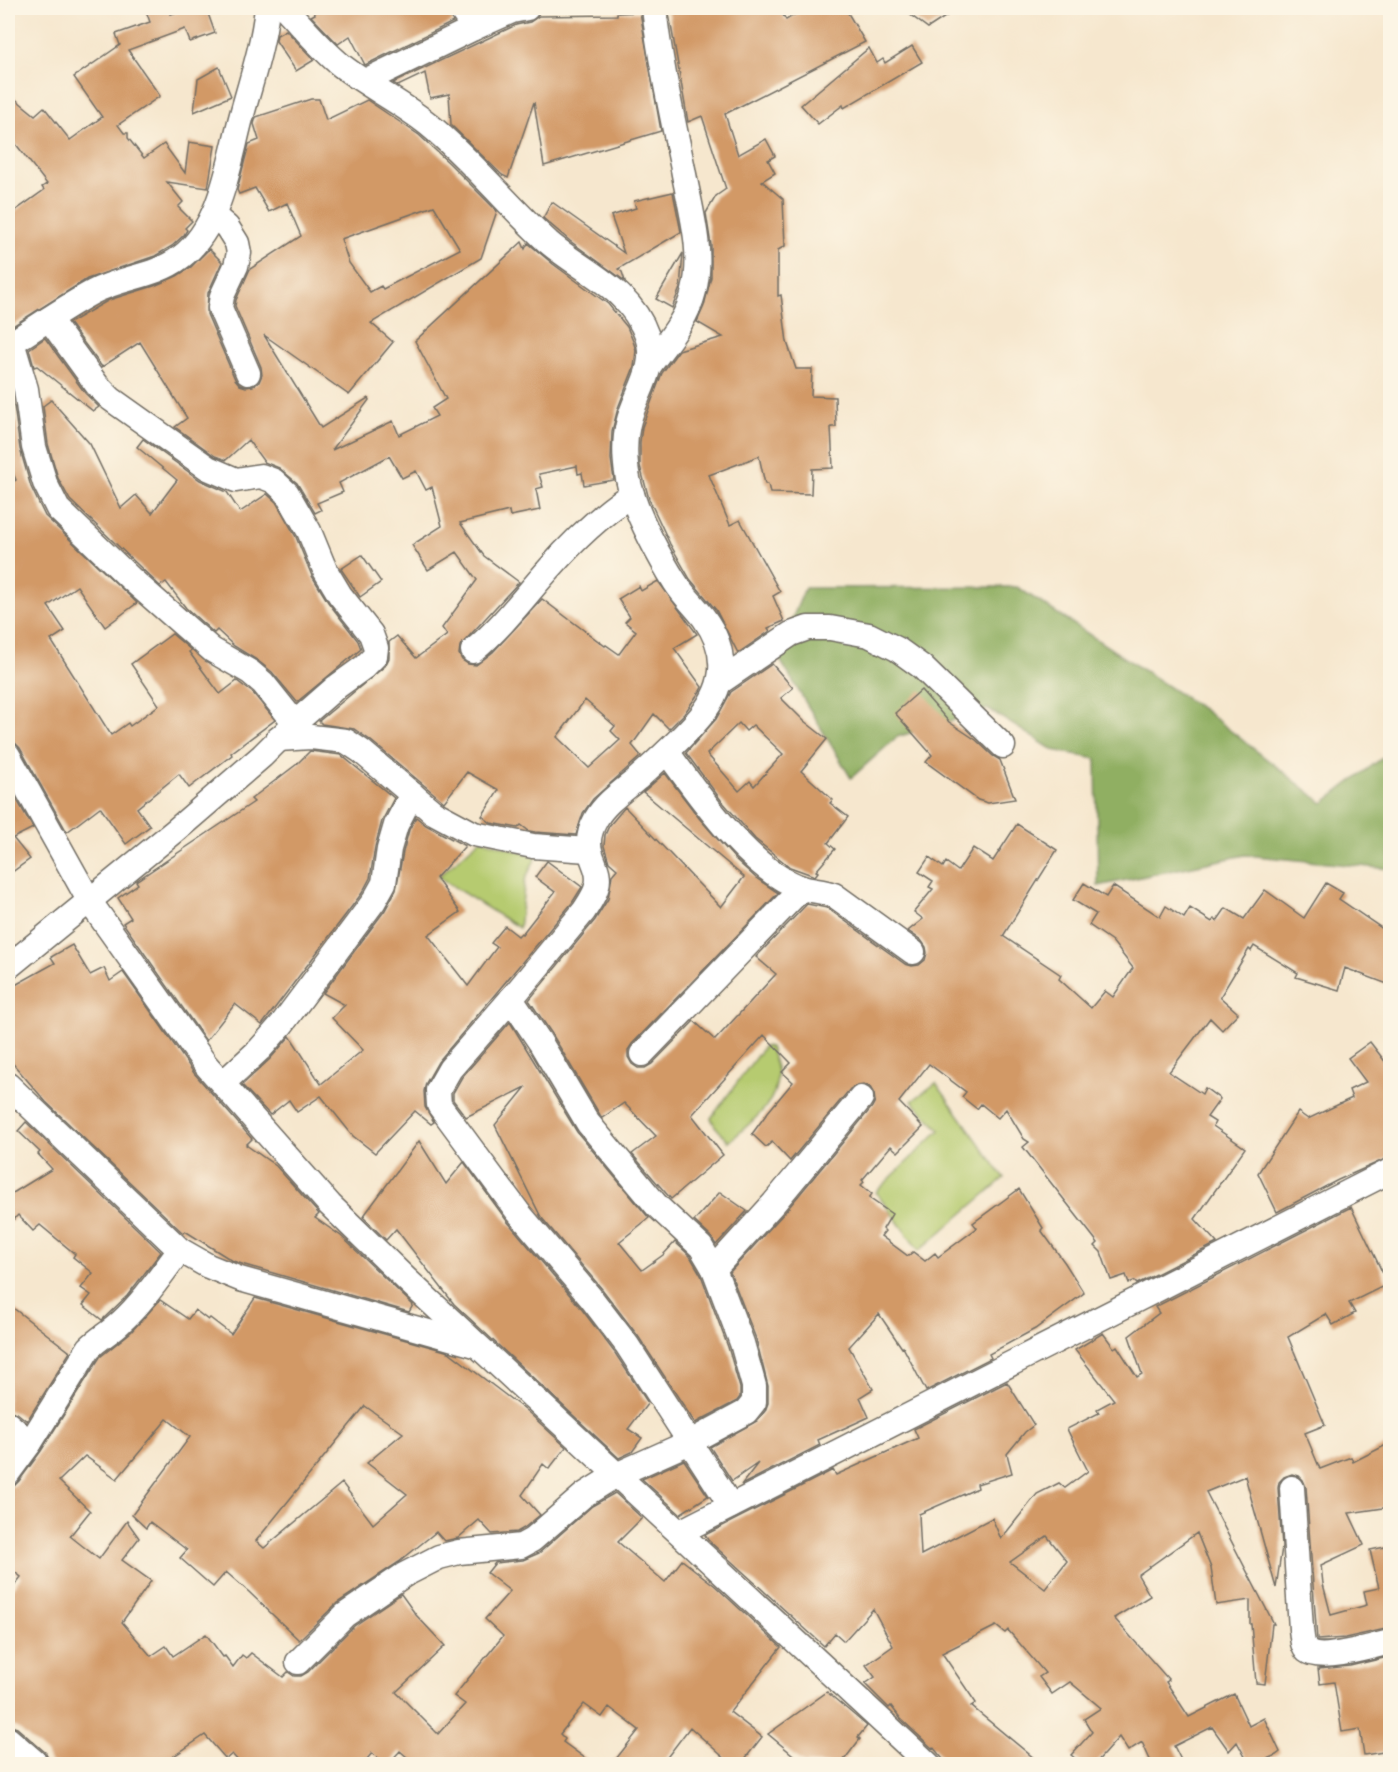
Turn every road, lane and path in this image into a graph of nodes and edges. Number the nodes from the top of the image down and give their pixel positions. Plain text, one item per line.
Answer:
1 (267, 8) edge
2 (285, 8) edge
3 (460, 8) edge
4 (527, 8) edge
5 (654, 8) edge
6 (474, 28) junction
7 (365, 81) junction
8 (213, 214) junction
9 (49, 319) junction
10 (10, 343) edge
11 (650, 365) junction
12 (248, 373) dead end
13 (632, 494) junction
14 (473, 651) dead end
15 (720, 682) junction
16 (287, 731) junction
17 (1003, 746) dead end
18 (667, 752) junction
19 (8, 755) edge
20 (412, 794) junction
21 (588, 850) junction
22 (802, 888) junction
23 (90, 902) junction
24 (913, 952) dead end
25 (8, 967) edge
26 (511, 999) junction
27 (642, 1054) dead end
28 (223, 1083) junction
29 (8, 1085) edge
30 (861, 1098) dead end
31 (1390, 1171) edge
32 (180, 1250) junction
33 (714, 1269) junction
34 (479, 1346) junction
35 (8, 1424) edge
36 (690, 1442) junction
37 (30, 1443) junction
38 (8, 1473) edge
39 (616, 1475) junction
40 (1292, 1488) dead end
41 (731, 1506) junction
42 (680, 1532) junction
43 (1390, 1642) edge
44 (298, 1662) dead end
45 (9, 1744) edge
46 (37, 1764) edge
47 (928, 1764) edge

1 - 8 street
2 - 7 street
3 - 6 street
4 - 6 street
5 - 11 street
6 - 7 street
7 - 11 street
8 - 9 street
8 - 12 street
9 - 10 street
9 - 16 street
10 - 16 street
11 - 13 street
13 - 14 street
13 - 15 street
15 - 17 street
15 - 18 street
16 - 20 street
16 - 23 street
18 - 21 street
18 - 22 street
19 - 23 street
20 - 21 street
20 - 28 street
21 - 26 street
22 - 24 street
22 - 27 street
23 - 25 street
23 - 28 street
26 - 33 street
26 - 36 street
28 - 34 street
29 - 32 street
30 - 33 street
31 - 41 street
32 - 34 street
32 - 37 street
33 - 36 street
34 - 39 street
35 - 37 street
36 - 39 street
36 - 41 street
37 - 38 street
39 - 42 street
39 - 44 street
40 - 43 street
41 - 42 street
42 - 47 street
45 - 46 street

